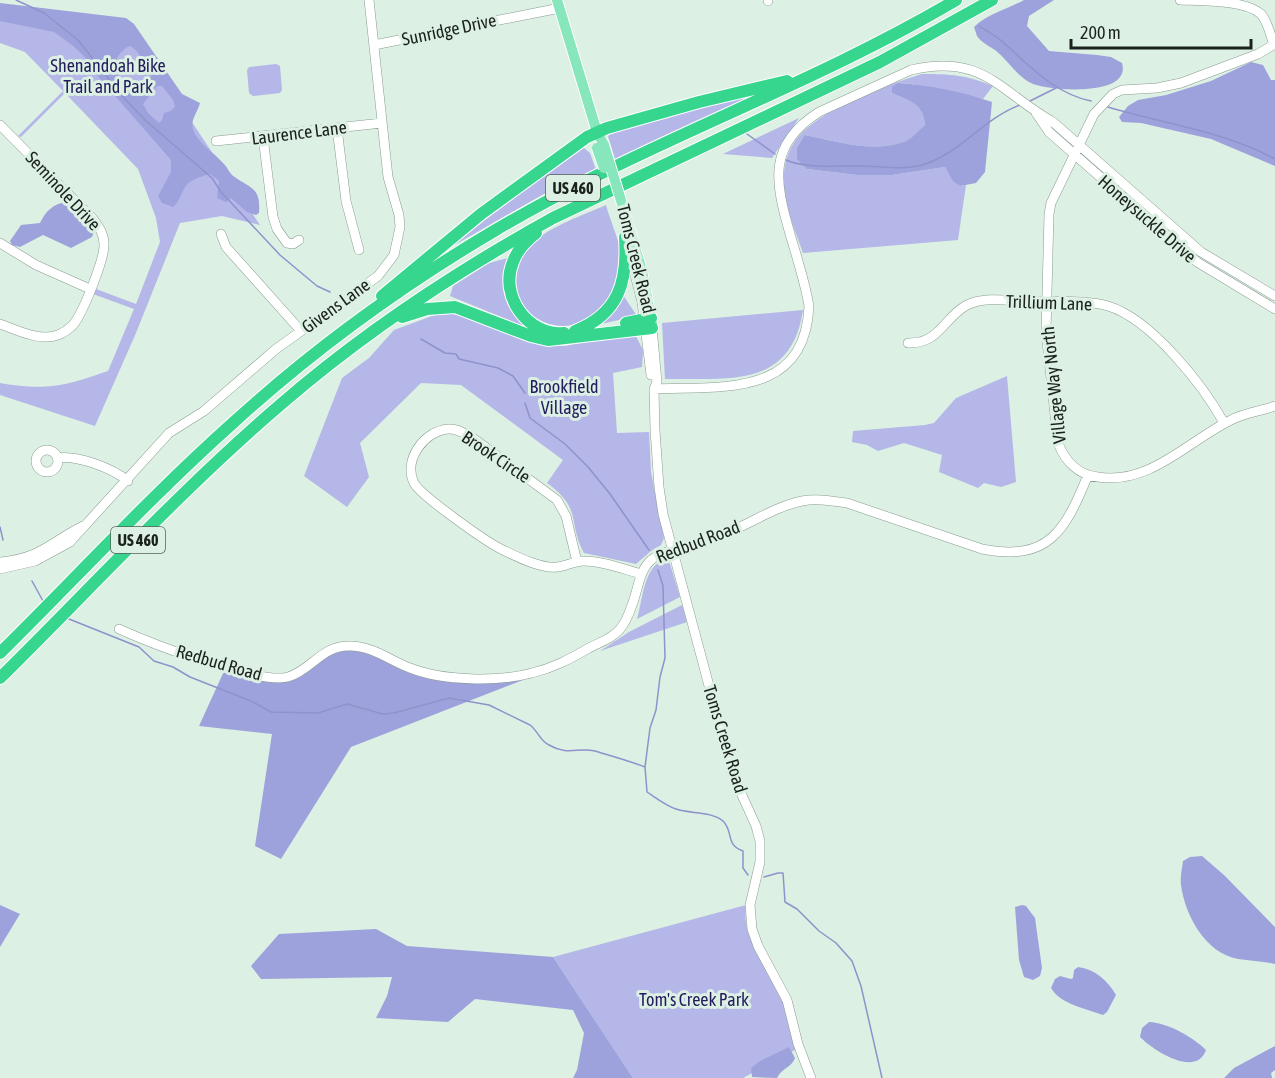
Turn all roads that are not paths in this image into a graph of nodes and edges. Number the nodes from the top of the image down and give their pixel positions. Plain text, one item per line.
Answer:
1 (369, 0) edge
2 (956, 0) edge
3 (992, 0) edge
4 (1180, 0) edge
5 (559, 4) edge
6 (1274, 44) edge
7 (374, 45) junction
8 (814, 74) junction
9 (1034, 111) junction
10 (382, 123) junction
11 (0, 125) edge
12 (337, 128) junction
13 (597, 132) junction
14 (263, 137) junction
15 (216, 141) dead end
16 (1079, 144) junction
17 (1073, 155) junction
18 (620, 208) junction
19 (553, 218) junction
20 (221, 234) dead end
21 (626, 237) junction
22 (299, 240) dead end
23 (0, 243) edge
24 (359, 250) dead end
25 (90, 289) junction
26 (1275, 296) edge
27 (1047, 302) junction
28 (1275, 309) edge
29 (648, 323) junction
30 (0, 324) edge
31 (381, 327) junction
32 (346, 330) junction
33 (301, 331) junction
34 (575, 332) junction
35 (908, 343) dead end
36 (654, 389) junction
37 (1275, 406) edge
38 (1224, 423) junction
39 (57, 458) dead end
40 (1088, 475) junction
41 (128, 481) junction
42 (83, 526) junction
43 (673, 551) junction
44 (0, 562) edge
45 (577, 562) junction
46 (0, 569) edge
47 (641, 574) junction
48 (119, 629) dead end
49 (0, 653) edge
50 (0, 678) edge
51 (811, 1078) edge

1 - 7 street, Givens Lane
2 - 8 highway, US 460
3 - 19 highway, US 460
4 - 6 street
5 - 7 street, Sunridge Drive
5 - 13 main road, Toms Creek Road
6 - 16 street, Village Way North
7 - 10 street, Givens Lane
8 - 13 highway
8 - 32 highway, US 460
9 - 16 street, Honeysuckle Drive
9 - 17 street, Honeysuckle Drive
9 - 36 street, Honeysuckle Drive
10 - 12 street, Laurence Lane
10 - 33 street, Givens Lane
11 - 25 street, Seminole Drive
12 - 14 street, Laurence Lane
12 - 24 street
13 - 18 main road, Toms Creek Road, bridge
13 - 32 highway
14 - 15 street, Laurence Lane
14 - 22 street
16 - 17 street, Village Way North
16 - 26 street, Honeysuckle Drive
17 - 27 street, Village Way North
17 - 28 street, Honeysuckle Drive
18 - 21 main road, Toms Creek Road
18 - 29 main road, Toms Creek Road
19 - 31 highway, US 460
19 - 34 highway
20 - 33 street
21 - 29 street, Toms Creek Road
21 - 34 highway
23 - 25 street
25 - 30 street, Seminole Drive
27 - 35 street, Trillium Lane
27 - 38 street, Trillium Lane
27 - 40 street, Village Way North
29 - 31 highway
29 - 34 highway
29 - 36 street, Toms Creek Road
31 - 50 highway, US 460
32 - 49 highway, US 460
33 - 41 street, Givens Lane
36 - 43 street, Toms Creek Road
37 - 38 street
38 - 40 street
39 - 41 street
40 - 43 street, Redbud Road
41 - 42 street, Givens Lane
42 - 44 street, Givens Lane
42 - 46 street, Givens Lane
43 - 47 street, Redbud Road
43 - 51 street, Toms Creek Road
45 - 45 street, Brook Circle
45 - 47 street, Brook Circle
47 - 48 street, Redbud Road

